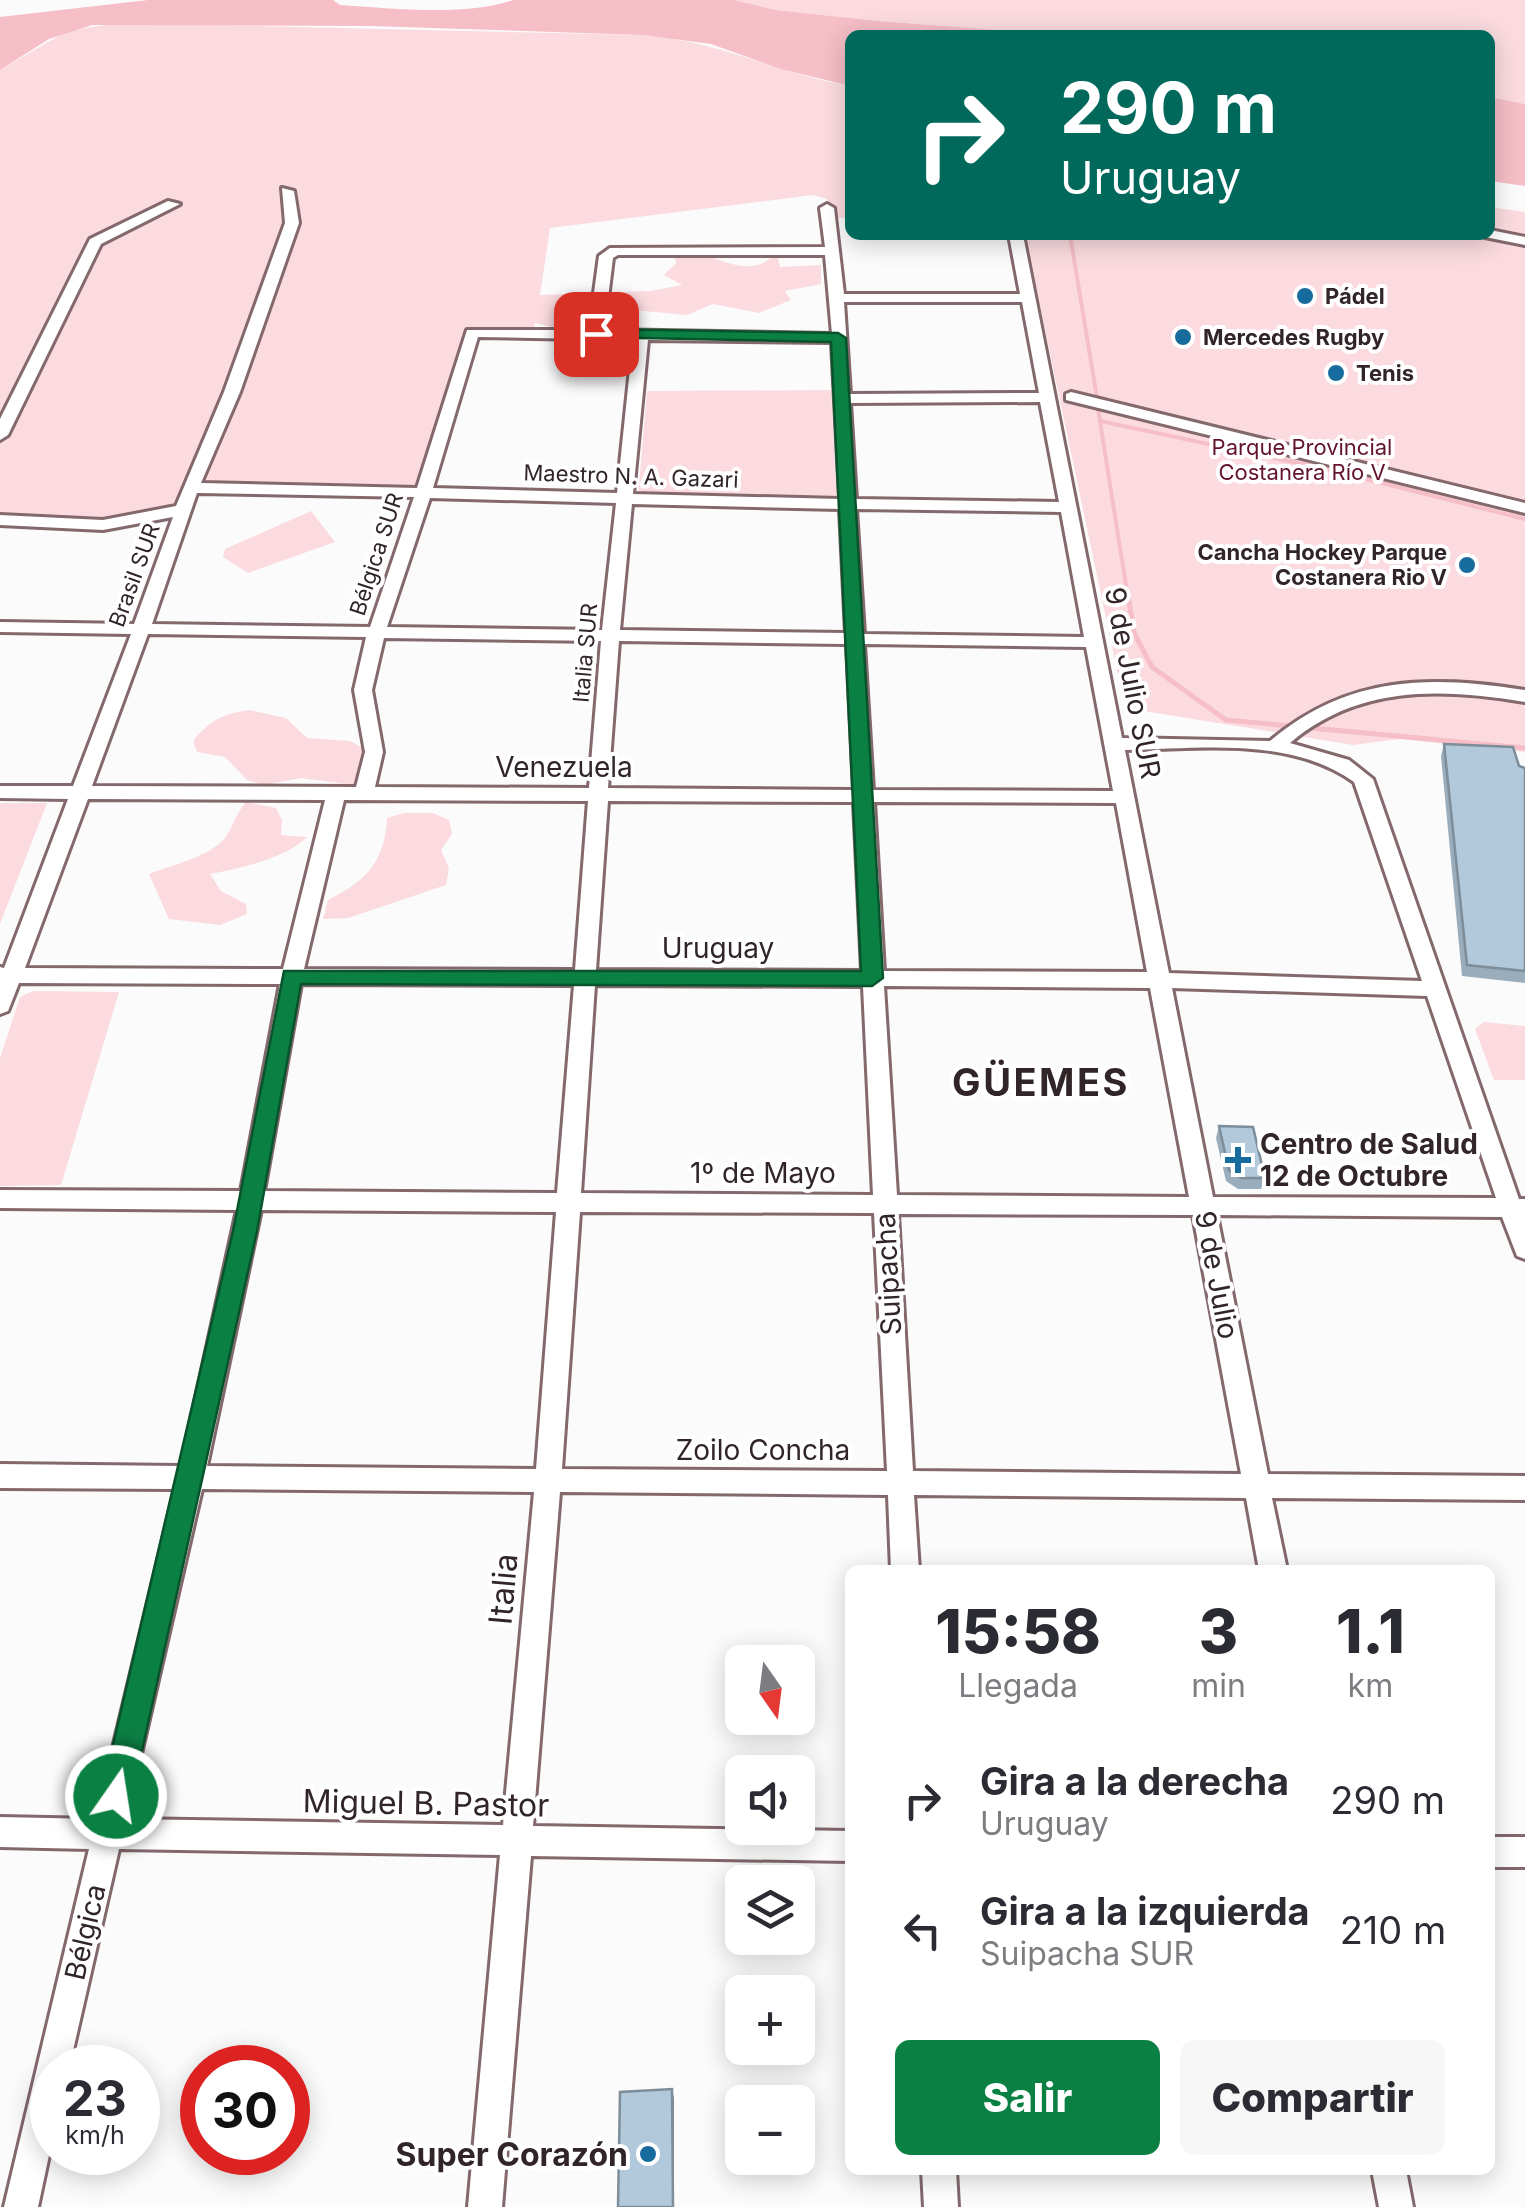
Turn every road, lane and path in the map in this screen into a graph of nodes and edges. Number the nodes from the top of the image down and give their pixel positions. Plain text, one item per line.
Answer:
1 (287, 191) dead end
2 (173, 204) dead end
3 (827, 208) dead end
4 (1495, 235) edge
5 (1017, 240) edge
6 (1525, 240) edge
7 (832, 251) junction
8 (837, 298) junction
9 (1030, 298) junction
10 (596, 334) junction
11 (641, 334) junction
12 (838, 338) junction
13 (1070, 397) dead end
14 (1048, 398) junction
15 (842, 399) junction
16 (0, 435) edge
17 (191, 488) junction
18 (423, 491) junction
19 (626, 500) junction
20 (846, 506) junction
21 (1070, 507) junction
22 (1525, 508) edge
23 (183, 510) junction
24 (0, 520) edge
25 (0, 627) edge
26 (140, 630) junction
27 (376, 634) junction
28 (611, 637) junction
29 (854, 639) junction
30 (1097, 642) junction
31 (1525, 696) edge
32 (1116, 744) junction
33 (1274, 747) junction
34 (0, 792) edge
35 (81, 792) junction
36 (336, 793) junction
37 (364, 793) junction
38 (599, 794) junction
39 (862, 796) junction
40 (1127, 797) junction
41 (6, 974) edge
42 (292, 976) junction
43 (585, 977) junction
44 (872, 978) junction
45 (1160, 980) junction
46 (1435, 989) junction
47 (0, 1006) edge
48 (0, 1199) edge
49 (251, 1200) junction
50 (568, 1202) junction
51 (884, 1204) junction
52 (1204, 1206) junction
53 (1518, 1208) edge
54 (1525, 1249) edge
55 (0, 1476) edge
56 (192, 1478) junction
57 (548, 1480) junction
58 (899, 1484) junction
59 (1257, 1486) junction
60 (1525, 1488) edge
61 (904, 1565) edge
62 (1272, 1565) edge
63 (0, 1832) edge
64 (108, 1832) junction
65 (516, 1840) junction
66 (845, 1846) edge
67 (1495, 1852) edge
68 (1525, 1852) edge
69 (59, 2045) edge
70 (30, 2168) edge
71 (939, 2175) edge
72 (1390, 2175) edge
73 (21, 2207) edge
74 (485, 2207) edge
75 (941, 2207) edge
76 (1396, 2207) edge

1 - 17 street, Brasil SUR
2 - 16 street
3 - 7 street, Suipacha
4 - 6 street
5 - 9 street
7 - 8 street, Suipacha
7 - 10 street
8 - 9 street
8 - 12 street, Suipacha
9 - 14 street
10 - 11 street
10 - 18 street, Bélgica SUR
11 - 12 street
11 - 19 street, Italia SUR
12 - 15 street, Suipacha
13 - 22 street
14 - 15 street
14 - 21 street, 9 de Julio SUR
15 - 20 street, Suipacha
17 - 18 street, Maestro N. A. Gazari
17 - 23 street, Brasil SUR
18 - 19 street, Maestro N. A. Gazari
18 - 27 street, Bélgica SUR
19 - 20 street, Maestro N. A. Gazari
19 - 28 street, Italia SUR
20 - 21 street, Maestro N. A. Gazari
20 - 29 street, Suipacha
21 - 30 street, 9 de Julio SUR
23 - 24 street
23 - 26 street, Brasil SUR
25 - 26 street
26 - 27 street
26 - 35 street, Brasil SUR
27 - 28 street
27 - 37 street, Bélgica SUR
28 - 29 street
28 - 38 street, Italia SUR
29 - 30 street
29 - 39 street, Suipacha
30 - 32 street, 9 de Julio SUR
31 - 33 street
32 - 33 street
32 - 40 street, 9 de Julio SUR
33 - 46 street
34 - 35 street, Venezuela
35 - 36 street, Venezuela
35 - 41 street, Brasil SUR
36 - 37 street, Venezuela
36 - 42 street
37 - 38 street, Venezuela
38 - 39 street, Venezuela
38 - 43 street, Italia SUR
39 - 40 street, Venezuela
39 - 44 street, Suipacha
40 - 45 street, 9 de Julio SUR
41 - 42 street, Uruguay
41 - 47 street, Brasil SUR
42 - 43 street, Uruguay
42 - 49 street, Bélgica
43 - 44 street, Uruguay
43 - 50 street, Italia
44 - 45 street, Uruguay
44 - 51 street, Suipacha
45 - 46 street, Uruguay
45 - 52 street, 9 de Julio
46 - 53 street
48 - 49 street, 1º de Mayo
49 - 50 street, 1º de Mayo
49 - 56 street, Bélgica
50 - 51 street, 1º de Mayo
50 - 57 street, Italia
51 - 52 street, 1º de Mayo
51 - 58 street, Suipacha
52 - 53 street, 1º de Mayo
52 - 59 street, 9 de Julio
53 - 54 street
55 - 56 street, Zoilo Concha
56 - 57 street, Zoilo Concha
56 - 64 street, Bélgica
57 - 58 street, Zoilo Concha
57 - 65 street, Italia
58 - 59 street, Zoilo Concha
58 - 61 street, Suipacha
59 - 60 street, Zoilo Concha
59 - 62 street, 9 de Julio
63 - 64 street, Miguel B. Pastor
64 - 65 street, Miguel B. Pastor
64 - 69 street, Bélgica
65 - 66 street, Miguel B. Pastor
65 - 74 street, Italia
67 - 68 street
70 - 73 street, Bélgica
71 - 75 street
72 - 76 street

